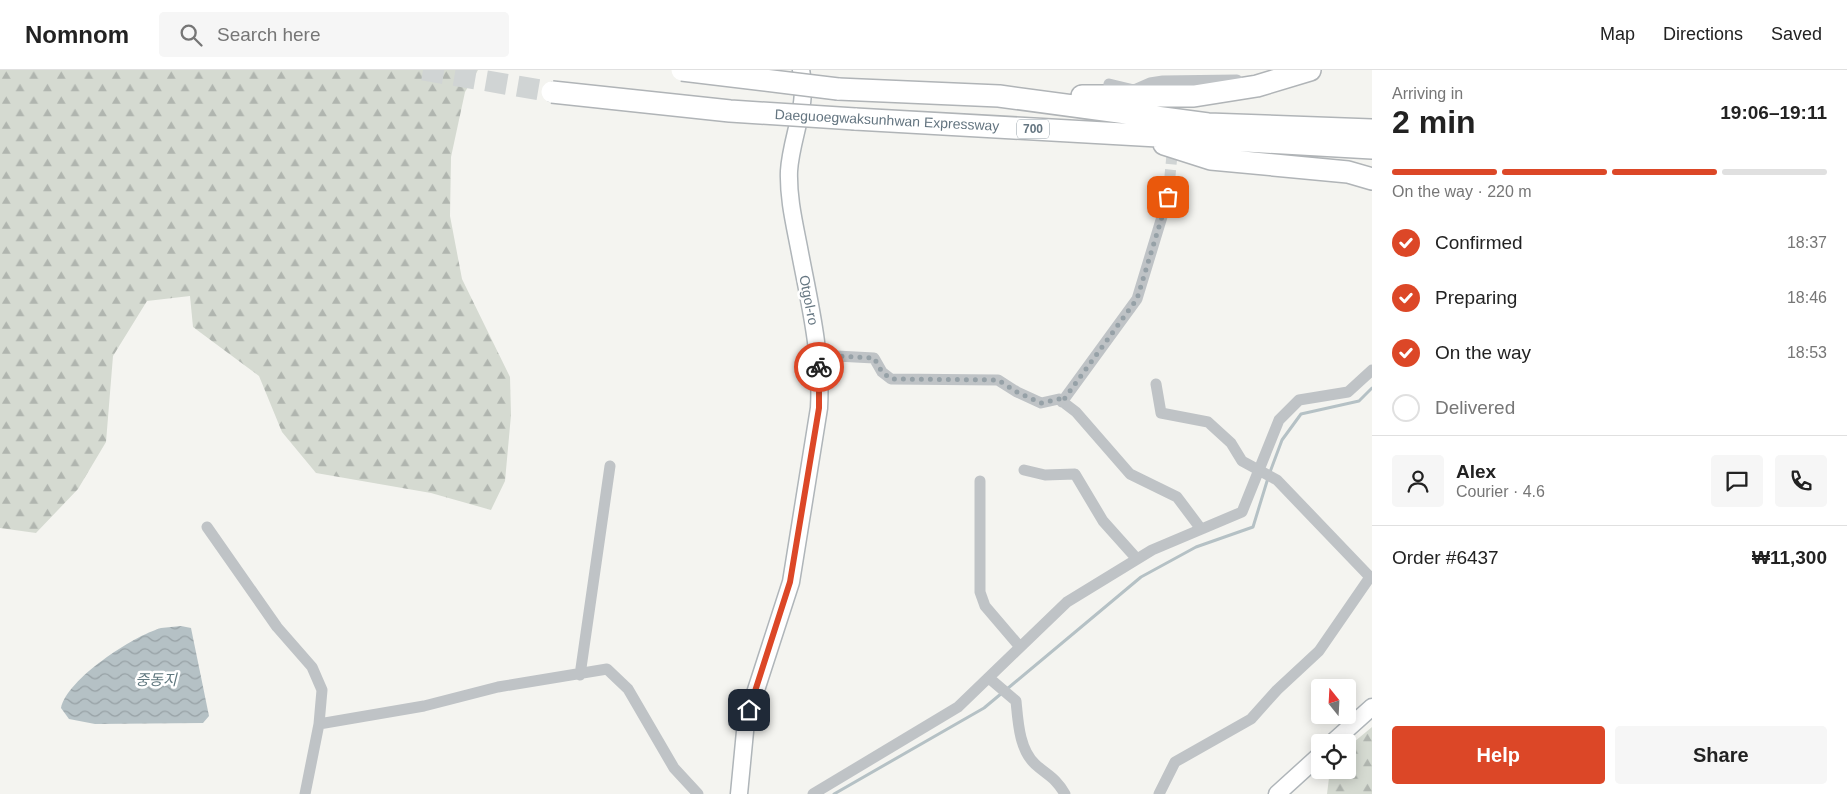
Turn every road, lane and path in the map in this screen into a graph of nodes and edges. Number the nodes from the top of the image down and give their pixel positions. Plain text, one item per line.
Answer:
1 (682, 70) edge
2 (801, 70) edge
3 (1279, 70) edge
4 (1310, 70) edge
5 (1179, 76) edge
6 (1109, 84) dead end
7 (552, 92) tunnel mouth
8 (999, 96) junction
9 (1372, 130) edge
10 (1210, 132) junction
11 (1133, 134) junction
12 (1372, 148) edge
13 (1372, 179) edge
14 (1168, 197) tunnel mouth
15 (818, 355) junction
16 (1372, 370) edge
17 (1156, 384) dead end
18 (1062, 402) junction
19 (610, 466) dead end
20 (1024, 470) dead end
21 (1259, 470) junction
22 (980, 481) dead end
23 (207, 527) dead end
24 (1201, 529) junction
25 (1137, 559) junction
26 (1371, 577) edge
27 (1020, 648) junction
28 (580, 675) junction
29 (989, 678) junction
30 (1372, 707) edge
31 (319, 724) junction
32 (1342, 734) edge
33 (1311, 763) edge
34 (305, 794) edge
35 (698, 794) edge
36 (739, 794) edge
37 (812, 794) edge
38 (1065, 794) edge
39 (1159, 794) edge
40 (1277, 794) edge

1 - 8 highway, Daeguoegwaksunhwan Expressway / 700, bridge
2 - 15 street, Otgol-ro
3 - 5 street
4 - 8 highway
5 - 6 street
7 - 11 highway, Daeguoegwaksunhwan Expressway / 700, bridge
8 - 10 highway, Daeguoegwaksunhwan Expressway / 700
9 - 10 highway, Daeguoegwaksunhwan Expressway / 700
10 - 11 highway, Daeguoegwaksunhwan Expressway / 700
10 - 12 highway, Daeguoegwaksunhwan Expressway / 700
11 - 13 highway
14 - 18 street
15 - 18 street
15 - 36 street, Otgol-ro
16 - 21 street
17 - 21 street
18 - 24 street
19 - 28 street
20 - 25 street
21 - 24 street
21 - 26 street
22 - 27 street
23 - 31 street
24 - 25 street
25 - 27 street
26 - 39 street
27 - 29 street
28 - 31 street
28 - 35 street
29 - 37 street
29 - 38 street
30 - 32 street
31 - 34 street
33 - 40 street

